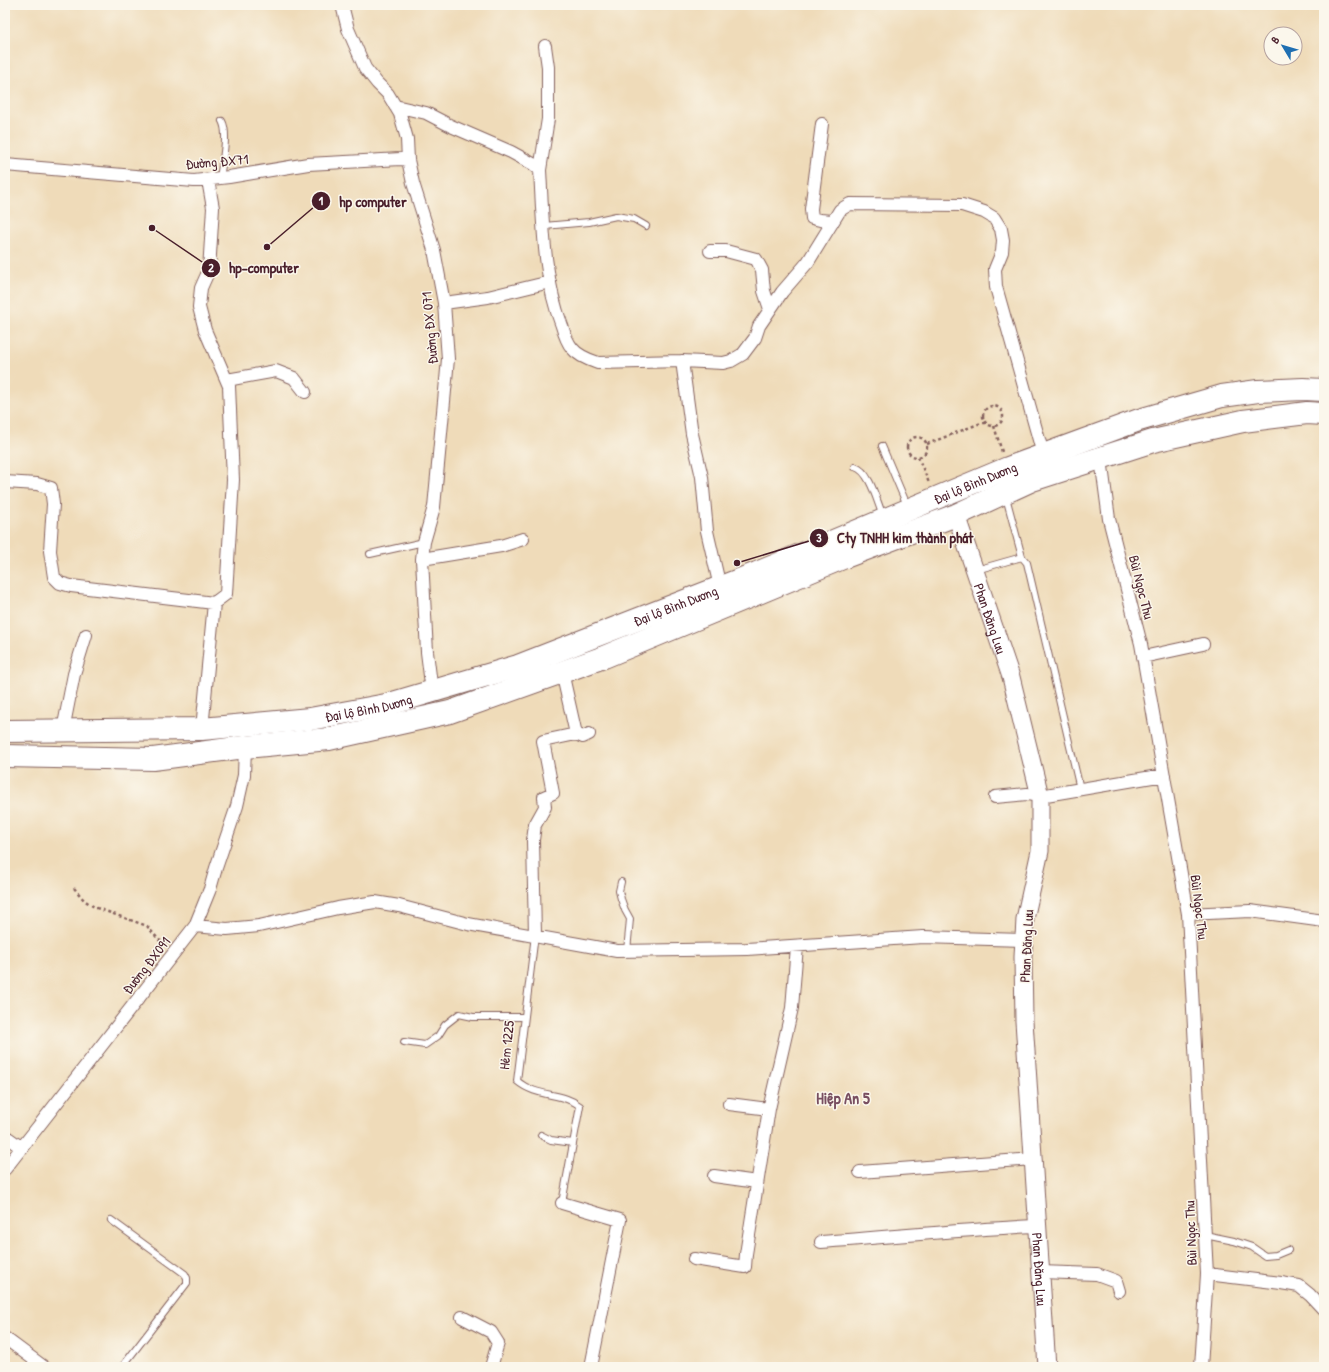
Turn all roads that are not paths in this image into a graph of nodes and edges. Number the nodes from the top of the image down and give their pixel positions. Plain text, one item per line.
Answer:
1 (342, 5) edge
2 (545, 46) dead end
3 (395, 106) junction
4 (222, 121) dead end
5 (822, 124) dead end
6 (408, 160) junction
7 (5, 165) edge
8 (540, 170) junction
9 (214, 179) junction
10 (832, 221) junction
11 (544, 226) junction
12 (646, 226) dead end
13 (710, 251) dead end
14 (550, 282) junction
15 (444, 302) junction
16 (770, 309) junction
17 (682, 361) junction
18 (227, 380) junction
19 (1324, 390) edge
20 (305, 392) dead end
21 (1324, 414) edge
22 (882, 446) dead end
23 (1043, 454) junction
24 (1101, 459) junction
25 (854, 467) dead end
26 (5, 482) edge
27 (1006, 492) junction
28 (909, 508) junction
29 (956, 515) junction
30 (884, 519) junction
31 (523, 539) dead end
32 (424, 542) junction
33 (370, 554) dead end
34 (1022, 557) junction
35 (422, 559) junction
36 (974, 570) junction
37 (720, 587) junction
38 (214, 604) junction
39 (86, 636) dead end
40 (1203, 644) dead end
41 (1144, 657) junction
42 (562, 672) junction
43 (432, 692) junction
44 (202, 729) junction
45 (63, 730) junction
46 (5, 731) edge
47 (576, 734) junction
48 (589, 734) dead end
49 (245, 746) junction
50 (5, 756) edge
51 (1164, 775) junction
52 (1080, 789) junction
53 (1040, 796) junction
54 (995, 798) dead end
55 (621, 882) dead end
56 (1188, 914) junction
57 (1324, 921) edge
58 (195, 926) junction
59 (535, 935) junction
60 (1024, 940) junction
61 (798, 946) junction
62 (628, 951) junction
63 (524, 1017) junction
64 (404, 1042) dead end
65 (729, 1104) dead end
66 (768, 1109) junction
67 (541, 1135) dead end
68 (5, 1136) edge
69 (573, 1143) junction
70 (22, 1148) junction
71 (1033, 1159) junction
72 (5, 1169) edge
73 (860, 1172) dead end
74 (714, 1176) dead end
75 (757, 1182) junction
76 (562, 1203) joint
77 (111, 1220) dead end
78 (1037, 1226) junction
79 (1205, 1235) junction
80 (820, 1242) dead end
81 (1288, 1250) dead end
82 (694, 1259) dead end
83 (1040, 1272) junction
84 (1207, 1274) junction
85 (1119, 1290) dead end
86 (1324, 1310) edge
87 (462, 1317) dead end
88 (5, 1338) edge
89 (44, 1367) edge
90 (122, 1367) edge
91 (491, 1367) edge
92 (591, 1367) edge
93 (1047, 1367) edge
94 (1201, 1367) edge

1 - 3 street, Đường ĐX 071
2 - 8 street
3 - 6 street, Đường ĐX 071
3 - 8 street
4 - 9 lane
5 - 10 street
6 - 9 street, Đường ĐX71
6 - 15 street, Đường ĐX 071
7 - 9 street, Đường ĐX71
8 - 11 street
9 - 18 street
10 - 16 street
10 - 23 street
11 - 12 lane
11 - 14 street
13 - 16 street
14 - 15 street
14 - 17 street
15 - 32 street, Đường ĐX 071
16 - 17 street
17 - 37 street
18 - 20 street
18 - 38 street
19 - 23 highway, Đại lộ Bình Dương
21 - 24 highway, Đại lộ Bình Dương
22 - 28 lane
23 - 28 highway, Đại lộ Bình Dương
24 - 27 highway, Đại lộ Bình Dương
24 - 41 street, Bùi Ngọc Thu
25 - 30 lane
26 - 38 street
27 - 29 highway, Đại lộ Bình Dương
27 - 34 lane
28 - 30 highway, Đại lộ Bình Dương
29 - 36 street, Phan Đăng Lưu
29 - 42 highway, Đại lộ Bình Dương
30 - 37 highway, Đại lộ Bình Dương
31 - 35 street
32 - 33 lane
32 - 35 street, Đường ĐX 071
34 - 36 lane
34 - 52 lane
35 - 43 street, Đường ĐX 071
36 - 53 street, Phan Đăng Lưu
37 - 43 highway, Đại lộ Bình Dương
38 - 44 street
39 - 45 street
40 - 41 street
41 - 51 street, Bùi Ngọc Thu
42 - 47 street
42 - 49 highway, Đại lộ Bình Dương
43 - 44 highway, Đại lộ Bình Dương
44 - 45 highway, Đại lộ Bình Dương
45 - 46 highway, Đại lộ Bình Dương
47 - 48 street
47 - 59 street, Hẻm 1225
49 - 50 highway, Đại lộ Bình Dương
49 - 58 street, Đường ĐX091
51 - 52 street
51 - 56 street, Bùi Ngọc Thu
52 - 53 street
53 - 54 street
53 - 60 street, Phan Đăng Lưu
55 - 62 lane
56 - 57 street
56 - 79 street, Bùi Ngọc Thu
58 - 59 street
58 - 70 street, Đường ĐX091
59 - 62 street
59 - 63 lane, Hẻm 1225
60 - 61 street
60 - 71 street, Phan Đăng Lưu
61 - 62 street
61 - 66 street
63 - 64 lane
63 - 69 lane, Hẻm 1225
65 - 66 street
66 - 75 street
67 - 69 lane
68 - 70 street
69 - 76 lane, Hẻm 1225
70 - 72 street, Đường ĐX091
71 - 73 street
71 - 78 street, Phan Đăng Lưu
74 - 75 street
75 - 82 street
76 - 92 street, Hẻm 1225
77 - 90 lane
78 - 80 street
78 - 83 street, Phan Đăng Lưu
79 - 81 lane
79 - 84 street, Bùi Ngọc Thu
83 - 85 street
83 - 93 street, Phan Đăng Lưu
84 - 86 street
84 - 94 street, Bùi Ngọc Thu
87 - 91 street
88 - 89 street

